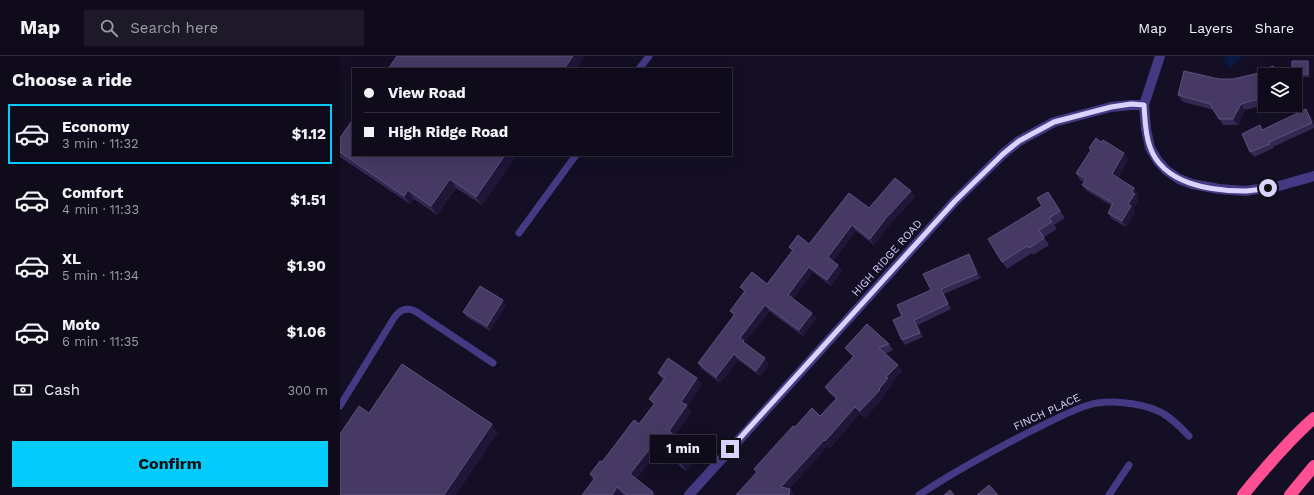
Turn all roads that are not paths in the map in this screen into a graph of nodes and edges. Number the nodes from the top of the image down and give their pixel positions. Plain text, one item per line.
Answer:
1 (649, 56) edge
2 (1160, 56) edge
3 (640, 68) edge
4 (1144, 105) junction
5 (575, 156) edge
6 (1314, 176) edge
7 (519, 233) dead end
8 (494, 364) dead end
9 (340, 406) edge
10 (1314, 418) edge
11 (1189, 436) dead end
12 (1129, 465) dead end
13 (1314, 466) edge
14 (689, 495) edge
15 (919, 495) edge
16 (1109, 495) edge
17 (1243, 495) edge
18 (1290, 495) edge

1 - 3 lane
2 - 4 street
4 - 6 street
4 - 14 street, HIGH RIDGE ROAD
5 - 7 lane
8 - 9 lane
10 - 17 highway
11 - 15 lane, FINCH PLACE
12 - 16 lane
13 - 18 highway

